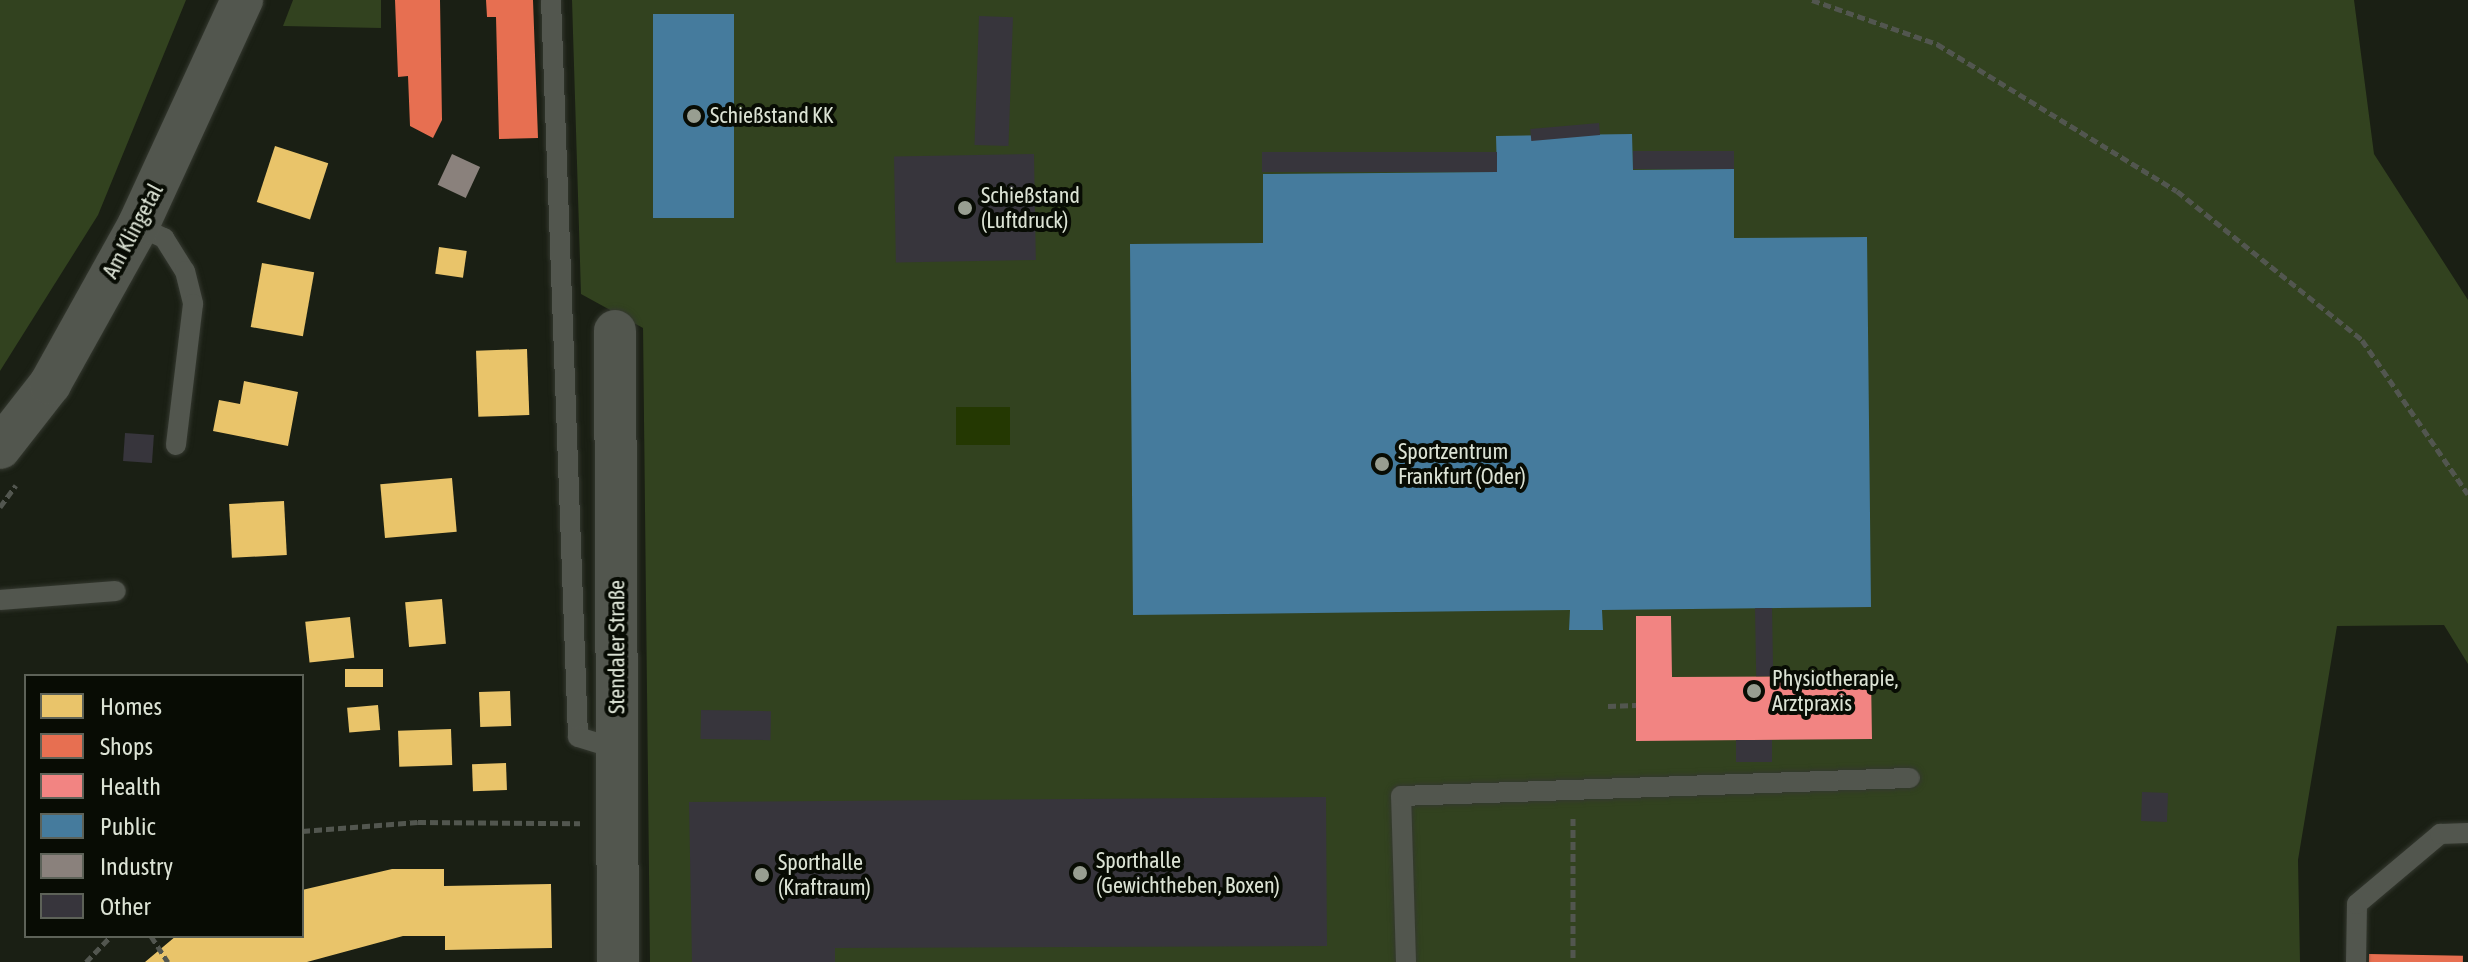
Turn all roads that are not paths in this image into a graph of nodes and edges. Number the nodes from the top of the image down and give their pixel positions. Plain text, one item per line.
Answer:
1 (242, 0) edge
2 (551, 0) edge
3 (138, 226) junction
4 (615, 331) dead end
5 (176, 445) dead end
6 (0, 448) edge
7 (116, 591) dead end
8 (0, 600) edge
9 (617, 749) junction
10 (1910, 778) dead end
11 (2468, 833) edge
12 (618, 962) edge
13 (1406, 962) edge
14 (2356, 962) edge

1 - 3 street, Am Klingetal
2 - 9 lane
3 - 5 lane
3 - 6 street, Am Klingetal
4 - 9 street, Stendaler Straße
7 - 8 lane
9 - 12 street, Stendaler Straße
10 - 13 lane
11 - 14 lane

